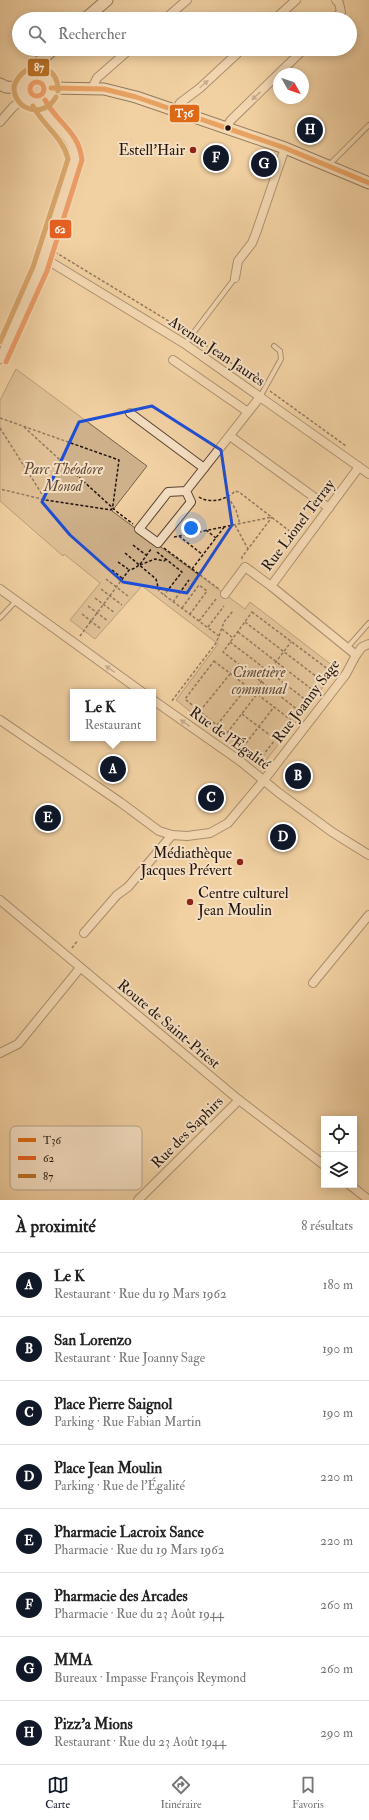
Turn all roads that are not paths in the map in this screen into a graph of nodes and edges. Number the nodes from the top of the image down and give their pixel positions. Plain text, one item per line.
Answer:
1 (107, 0) edge
2 (187, 0) edge
3 (296, 0) edge
4 (336, 0) edge
5 (93, 12) edge
6 (173, 12) edge
7 (283, 12) edge
8 (341, 12) edge
9 (46, 56) edge
10 (51, 56) edge
11 (122, 56) edge
12 (234, 56) edge
13 (297, 56) edge
14 (27, 77) junction
15 (46, 77) junction
16 (0, 84) edge
17 (51, 88) junction
18 (92, 88) junction
19 (23, 93) junction
20 (39, 103) junction
21 (176, 111) junction
22 (0, 122) edge
23 (369, 125) edge
24 (226, 128) junction
25 (285, 148) junction
26 (328, 166) junction
27 (369, 183) edge
28 (44, 258) junction
29 (235, 278) joint
30 (185, 344) junction
31 (274, 346) dead end
32 (0, 359) edge
33 (173, 360) dead end
34 (260, 397) junction
35 (248, 412) junction
36 (130, 413) dead end
37 (230, 436) junction
38 (359, 467) junction
39 (204, 468) junction
40 (369, 474) edge
41 (186, 491) junction
42 (329, 508) junction
43 (271, 586) junction
44 (0, 588) edge
45 (225, 594) road end
46 (16, 600) junction
47 (0, 618) edge
48 (369, 623) edge
49 (369, 644) edge
50 (347, 648) junction
51 (356, 655) junction
52 (138, 689) edge
53 (156, 702) edge
54 (0, 720) edge
55 (264, 780) junction
56 (172, 835) junction
57 (369, 855) edge
58 (0, 900) edge
59 (369, 915) edge
60 (84, 933) road end
61 (80, 968) junction
62 (313, 983) dead end
63 (0, 1053) edge
64 (239, 1100) junction
65 (321, 1163) edge
66 (354, 1188) edge
67 (138, 1200) edge
68 (369, 1200) edge

1 - 5 main road
2 - 6 street
3 - 7 street
4 - 8 street
9 - 14 main road
10 - 15 main road
11 - 18 street
21 -> 12 street
13 -> 24 street
14 - 15 main road
14 - 19 main road
15 - 17 main road
16 - 19 main road
17 - 18 main road
17 - 20 main road
18 - 21 main road
19 - 20 main road
19 - 22 street
20 - 28 street
21 - 24 main road
23 - 26 lane
24 - 25 main road
25 - 26 main road
25 - 29 street
26 - 27 main road
28 - 30 street, Avenue Jean Jaurès
28 - 32 street
29 - 30 lane
30 - 34 street, Avenue Jean Jaurès
31 - 34 lane
33 - 35 street
34 - 35 street
34 - 38 street, Avenue Jean Jaurès
35 - 37 street
36 - 39 street
37 - 39 street
37 - 42 street
38 - 40 street, Avenue Jean Jaurès
38 - 42 street, Rue Lionel Terray
39 - 41 street
41 - 41 street
42 - 43 street, Rue Lionel Terray
43 - 45 street, Rue Lionel Terray
43 - 50 street
44 - 46 street
46 - 47 lane
52 -> 46 street
48 - 50 lane, Rue Joanny Sage
49 - 51 street
50 - 51 street, Rue Joanny Sage
51 - 55 street, Rue Joanny Sage
55 -> 53 street, Rue de l'Égalité
54 - 56 street
55 - 56 street, Rue Joanny Sage
55 - 57 street, Rue de l'Égalité
56 - 60 street
58 - 61 street, Route de Saint-Priest
59 - 62 street
61 - 63 street
61 - 64 street, Route de Saint-Priest
64 - 65 street, Route de Saint-Priest
64 - 67 street, Rue des Saphirs
66 - 68 street

